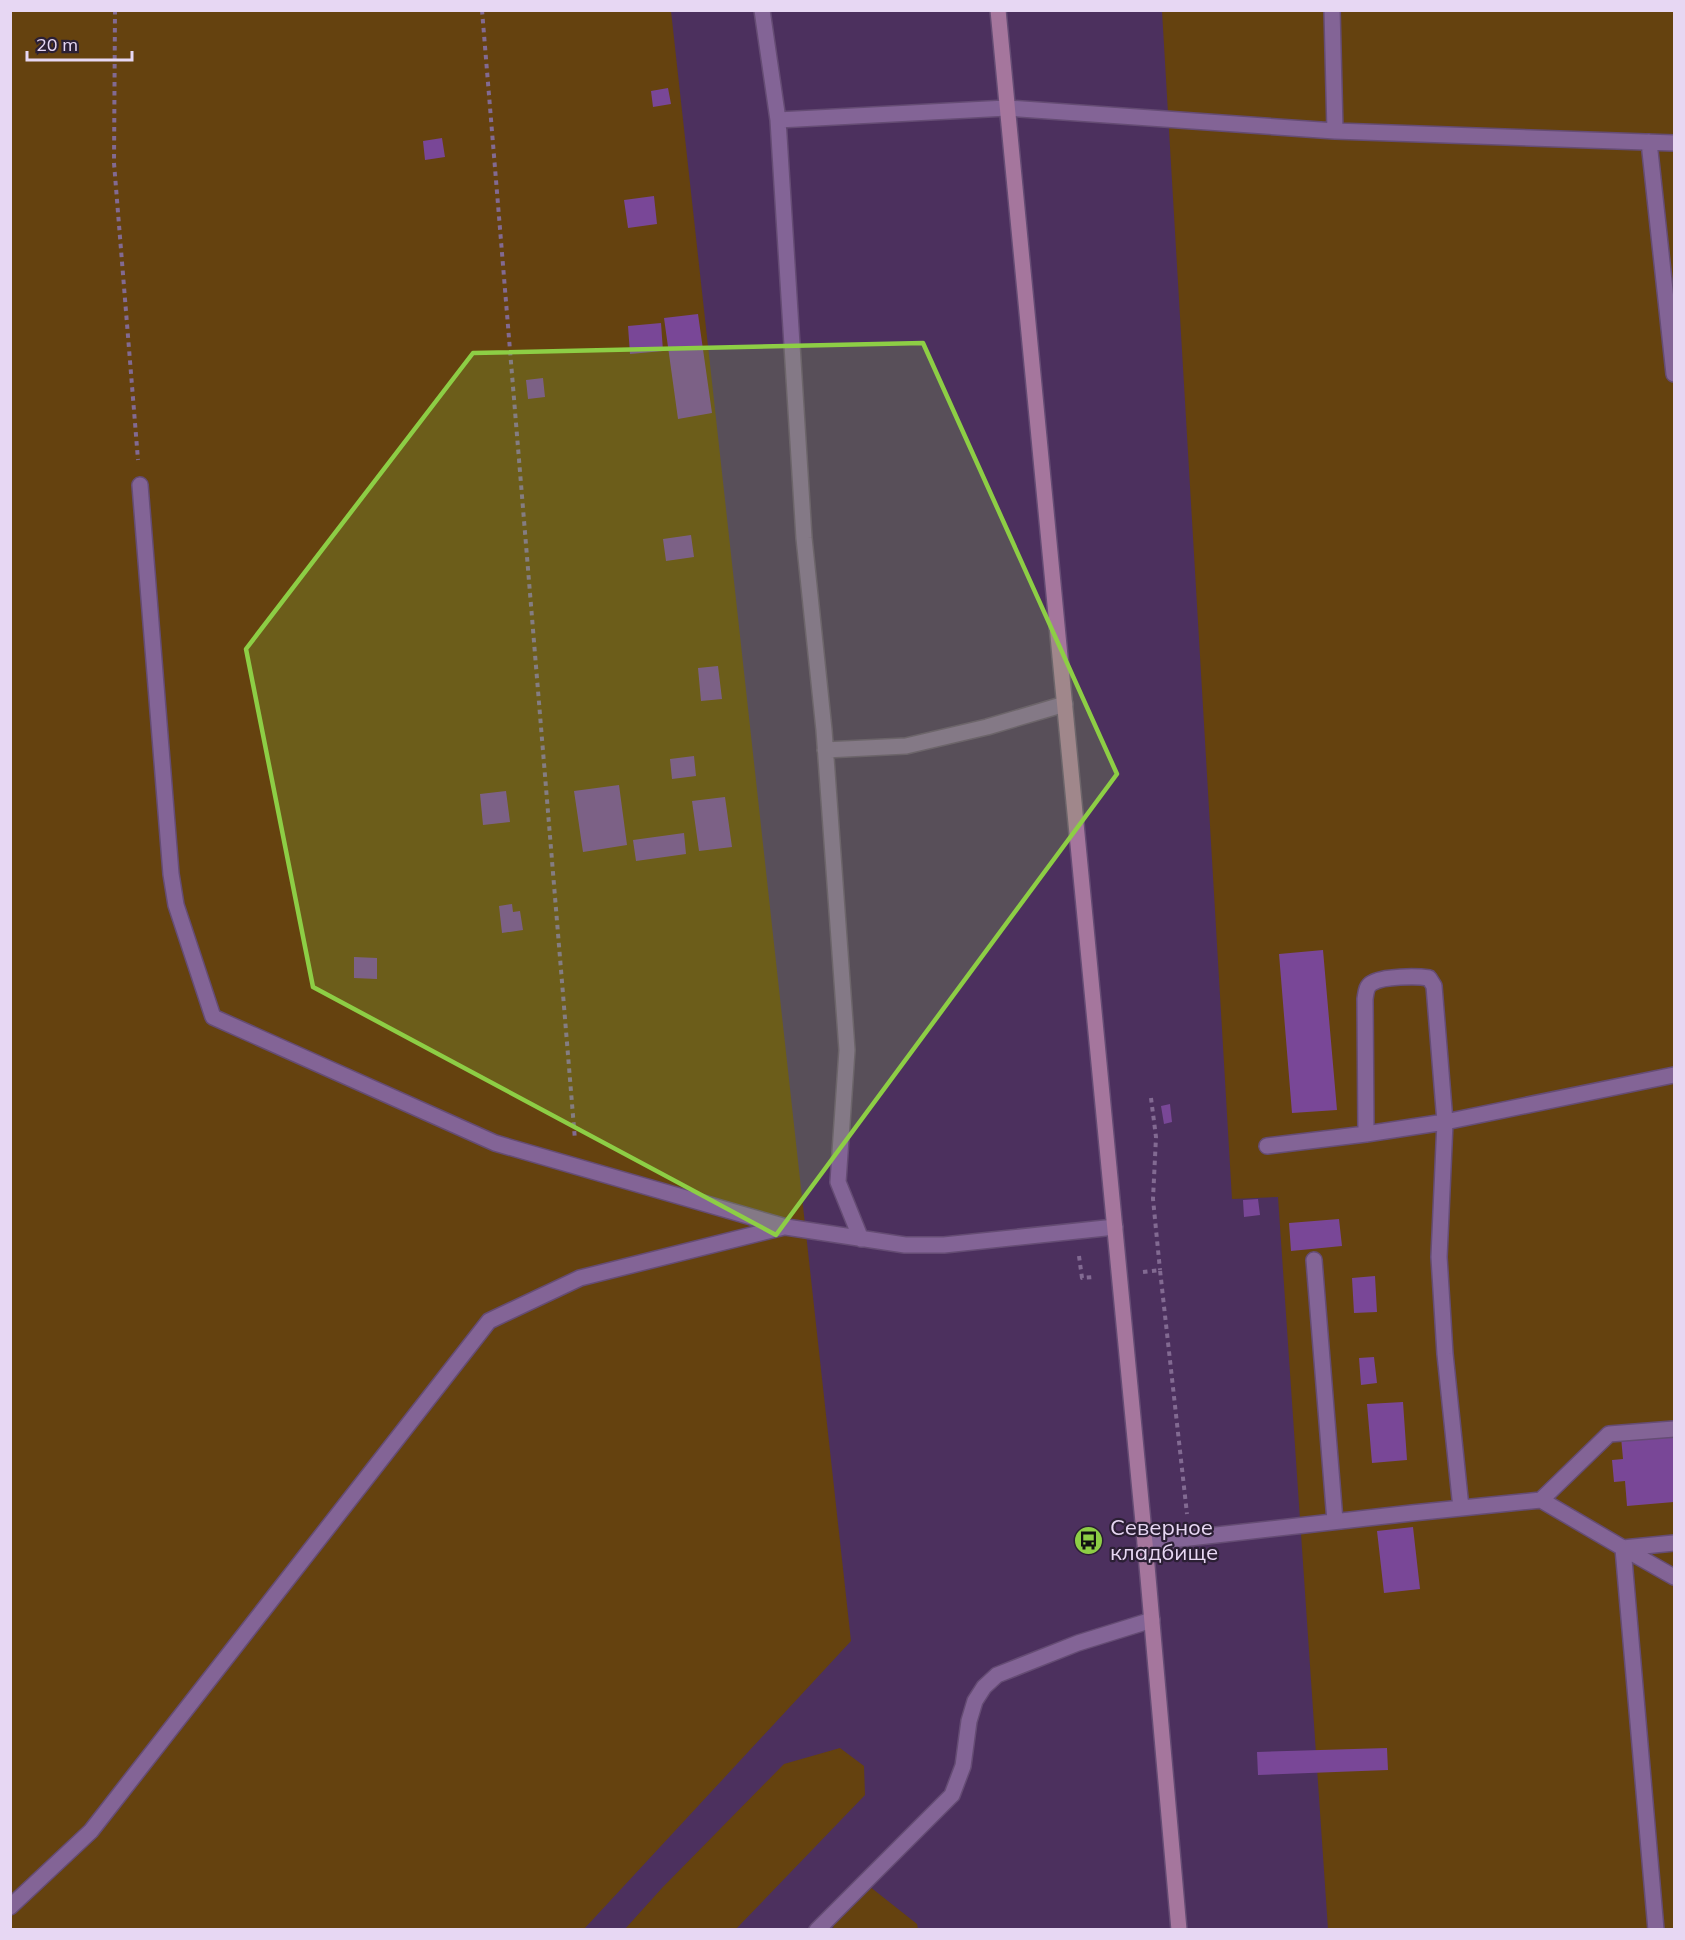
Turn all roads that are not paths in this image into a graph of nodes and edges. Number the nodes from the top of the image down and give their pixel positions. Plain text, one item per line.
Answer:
1 (762, 10) edge
2 (998, 10) edge
3 (1332, 10) edge
4 (1007, 108) junction
5 (778, 120) junction
6 (1335, 131) junction
7 (1649, 142) junction
8 (1674, 143) edge
9 (1674, 374) edge
10 (140, 484) road end
11 (1065, 704) junction
12 (825, 750) junction
13 (1674, 1075) edge
14 (1445, 1122) junction
15 (1366, 1134) junction
16 (1268, 1146) dead end
17 (786, 1227) junction
18 (1115, 1227) junction
19 (861, 1239) junction
20 (1314, 1260) dead end
21 (1674, 1429) edge
22 (1541, 1500) junction
23 (1461, 1508) junction
24 (1335, 1521) junction
25 (1145, 1543) junction
26 (1674, 1543) edge
27 (1623, 1548) junction
28 (1674, 1577) edge
29 (1152, 1620) junction
30 (10, 1907) edge
31 (818, 1929) edge
32 (1179, 1929) edge
33 (1656, 1929) edge

1 - 5 lane
2 - 4 main road
3 - 6 lane
4 - 5 lane
4 - 6 lane
4 - 11 main road
5 - 12 lane
6 - 7 lane
7 - 8 lane
7 - 9 lane
10 - 17 lane
11 - 12 lane
11 - 18 main road
12 - 19 lane
13 - 14 lane
14 - 15 lane
14 - 15 lane
14 - 23 lane
15 - 16 lane
17 - 19 lane
17 - 30 lane
18 - 19 lane
18 - 25 main road
20 - 24 lane
21 - 22 lane
22 - 23 lane
22 - 27 lane
23 - 24 lane
24 - 25 lane
25 - 29 main road
26 - 27 lane
27 - 28 lane
27 - 33 lane
29 - 31 lane
29 - 32 main road

